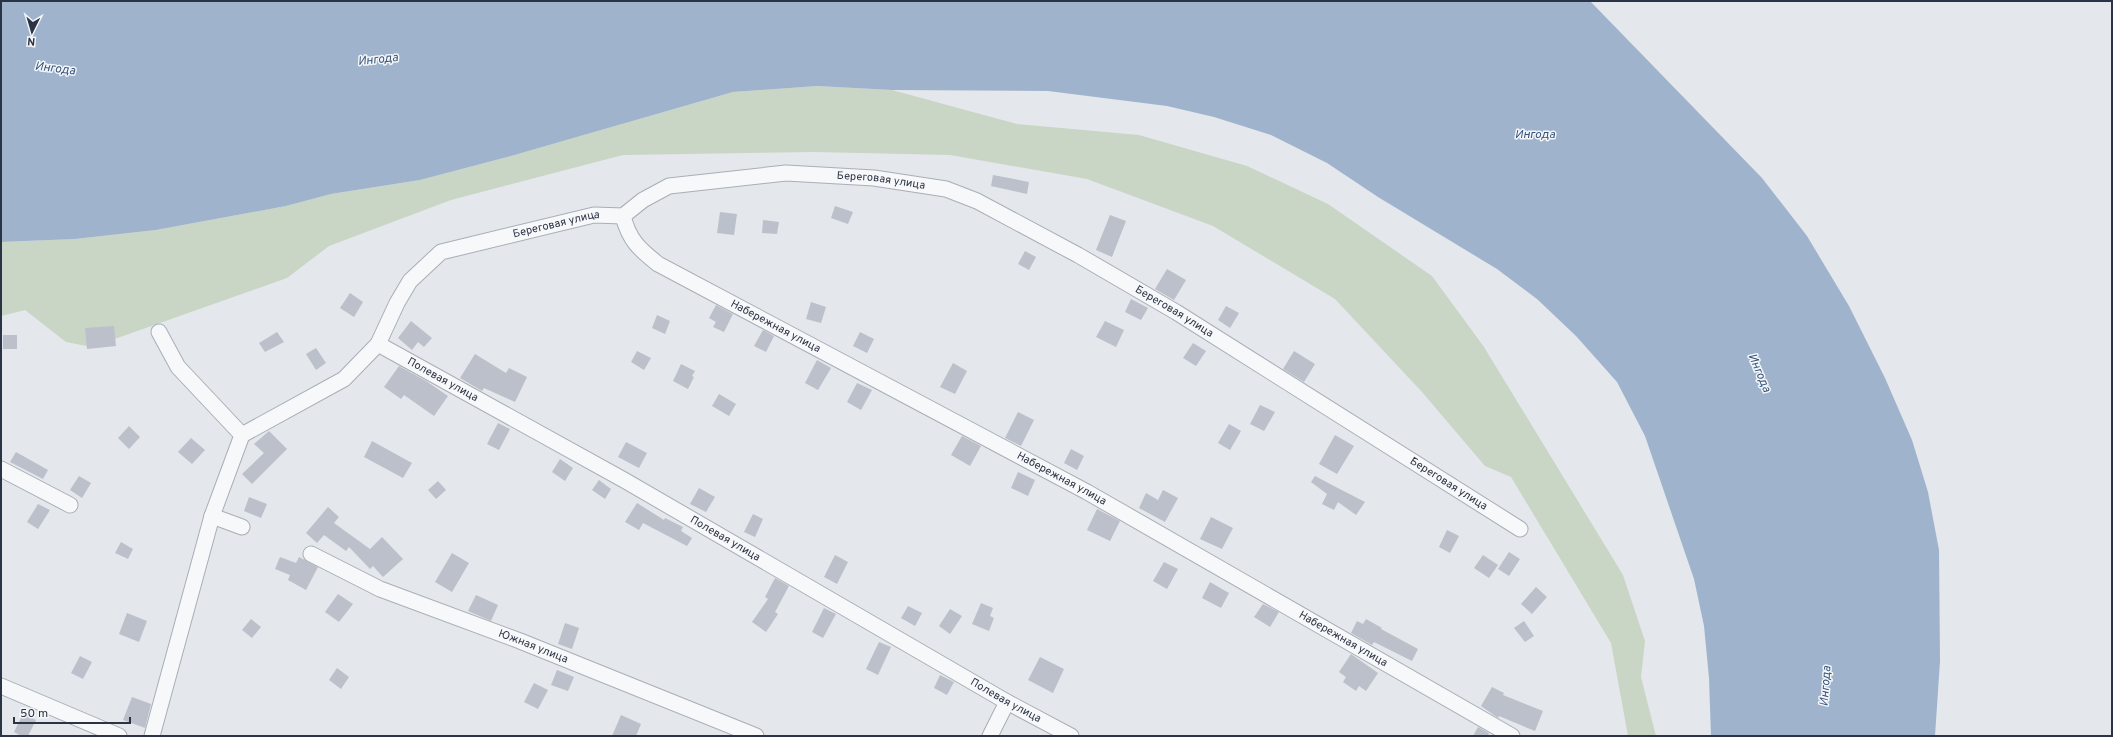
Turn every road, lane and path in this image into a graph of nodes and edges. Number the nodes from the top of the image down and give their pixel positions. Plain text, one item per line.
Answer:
1 (623, 216) junction
2 (159, 332) dead end
3 (378, 344) junction
4 (242, 435) junction
5 (1, 469) edge
6 (70, 505) dead end
7 (212, 516) junction
8 (242, 527) dead end
9 (1520, 530) dead end
10 (311, 554) dead end
11 (1, 686) edge
12 (1007, 702) junction
13 (119, 736) edge
14 (152, 736) edge
15 (756, 736) edge
16 (990, 736) edge
17 (1071, 736) edge
18 (1512, 736) edge

1 - 3 street, Береговая улица
1 - 9 street, Береговая улица
1 - 18 street, Набережная улица
2 - 4 street
3 - 4 street, Береговая улица
3 - 12 street, Полевая улица
4 - 7 street
5 - 6 street
7 - 8 street
7 - 14 street
10 - 15 street, Южная улица
11 - 13 street
12 - 16 street
12 - 17 street, Полевая улица

